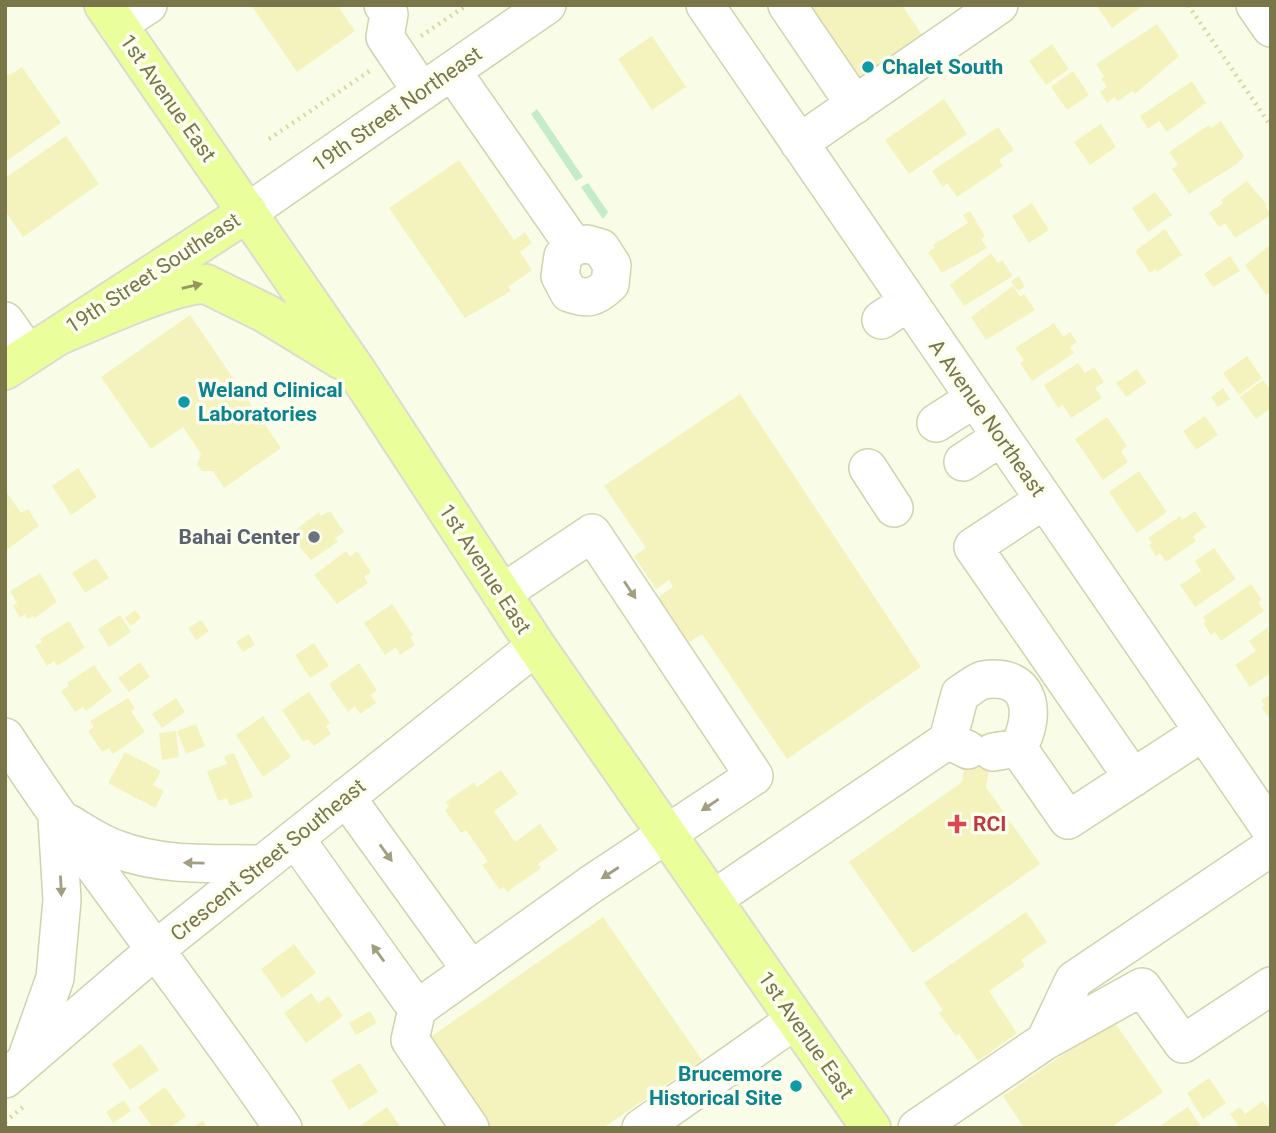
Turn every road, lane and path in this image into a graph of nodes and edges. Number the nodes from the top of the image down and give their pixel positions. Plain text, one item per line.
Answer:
1 (383, 5) edge
2 (547, 5) edge
3 (705, 5) edge
4 (787, 5) edge
5 (999, 5) edge
6 (1188, 5) edge
7 (1255, 5) edge
8 (123, 12) edge
9 (1271, 28) edge
10 (437, 81) junction
11 (855, 104) junction
12 (1271, 125) edge
13 (799, 144) junction
14 (248, 212) junction
15 (575, 246) dead end
16 (5, 321) edge
17 (31, 353) edge
18 (355, 369) junction
19 (974, 399) junction
20 (936, 423) dead end
21 (1001, 437) junction
22 (963, 462) dead end
23 (868, 468) dead end
24 (1044, 500) junction
25 (894, 508) dead end
26 (501, 594) junction
27 (536, 646) junction
28 (1058, 670) junction
29 (1025, 692) junction
30 (1203, 732) junction
31 (5, 737) edge
32 (981, 748) junction
33 (1133, 778) junction
34 (346, 797) junction
35 (57, 818) junction
36 (1271, 830) edge
37 (667, 835) junction
38 (295, 838) junction
39 (1271, 847) edge
40 (262, 864) junction
41 (712, 900) junction
42 (155, 950) junction
43 (471, 970) junction
44 (1271, 986) edge
45 (417, 1009) junction
46 (795, 1020) junction
47 (1045, 1041) junction
48 (16, 1069) edge
49 (283, 1128) edge
50 (470, 1128) edge
51 (641, 1128) edge
52 (872, 1128) edge
53 (916, 1128) edge

1 - 10 street
2 - 10 street, 19th Street Northeast
3 - 13 street, A Avenue Northeast
4 - 11 street
5 - 11 street
6 - 12 path
7 - 9 street
8 - 14 main road, 1st Avenue East
10 - 14 street, 19th Street Northeast
10 - 15 street
11 - 13 street
13 - 19 street, A Avenue Northeast
14 - 17 main road, 19th Street Southeast
14 - 18 main road, 1st Avenue East
16 - 17 street
17 -> 18 main road, 19th Street Southeast
18 - 26 main road, 1st Avenue East
19 - 20 street
19 - 21 street, A Avenue Northeast
21 - 22 street
21 - 24 street, A Avenue Northeast
23 - 25 street
24 - 28 street
24 - 30 street, A Avenue Northeast
26 - 27 main road, 1st Avenue East
26 -> 37 street
27 - 34 street, Crescent Street Southeast
27 - 37 main road, 1st Avenue East
28 - 29 street
28 - 33 street
29 - 32 street
29 - 32 street
30 - 33 street
30 - 36 street, A Avenue Northeast
31 - 35 street
32 - 33 street
32 - 41 street
34 - 38 street, Crescent Street Southeast
34 -> 43 street
40 -> 35 street
35 - 42 street
35 -> 48 street
37 - 41 main road, 1st Avenue East
37 -> 43 street
38 - 40 street, Crescent Street Southeast
45 -> 38 street
39 - 47 street
40 - 42 street, Crescent Street Southeast
41 - 46 main road, 1st Avenue East
42 - 48 street, Crescent Street Southeast
42 - 49 street
43 - 45 street
44 - 47 street
45 - 50 street
46 - 51 street
46 - 52 main road, 1st Avenue East
47 - 53 street

